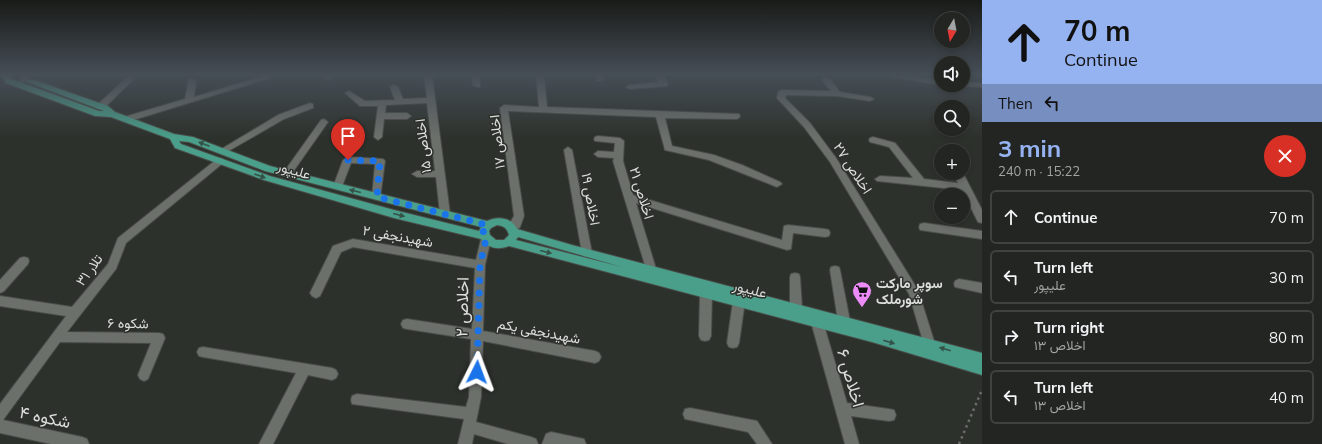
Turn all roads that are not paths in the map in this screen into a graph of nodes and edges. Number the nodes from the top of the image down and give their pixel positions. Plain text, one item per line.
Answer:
1 (49, 96) edge
2 (68, 96) edge
3 (113, 96) edge
4 (190, 96) edge
5 (208, 96) edge
6 (352, 96) edge
7 (397, 96) edge
8 (430, 96) edge
9 (542, 96) edge
10 (781, 96) edge
11 (848, 96) edge
12 (870, 99) dead end
13 (431, 100) junction
14 (189, 101) junction
15 (400, 102) junction
16 (382, 103) junction
17 (310, 106) dead end
18 (100, 107) junction
19 (544, 110) junction
20 (112, 114) junction
21 (660, 115) junction
22 (380, 116) junction
23 (406, 116) dead end
24 (736, 116) dead end
25 (127, 119) junction
26 (324, 122) dead end
27 (378, 138) dead end
28 (598, 139) dead end
29 (873, 140) dead end
30 (568, 150) dead end
31 (598, 154) dead end
32 (618, 155) junction
33 (221, 156) junction
34 (286, 174) junction
35 (417, 174) dead end
36 (440, 174) junction
37 (880, 178) dead end
38 (962, 180) edge
39 (921, 182) junction
40 (777, 184) dead end
41 (338, 187) junction
42 (966, 187) junction
43 (377, 197) junction
44 (629, 197) junction
45 (977, 202) edge
46 (445, 214) junction
47 (982, 219) edge
48 (487, 225) junction
49 (924, 226) dead end
50 (825, 233) dead end
51 (512, 234) junction
52 (982, 235) edge
53 (488, 240) junction
54 (587, 253) junction
55 (24, 261) dead end
56 (480, 265) junction
57 (835, 270) dead end
58 (652, 272) junction
59 (796, 277) dead end
60 (959, 284) dead end
61 (0, 288) edge
62 (982, 288) edge
63 (316, 293) dead end
64 (706, 293) junction
65 (0, 301) edge
66 (739, 301) junction
67 (796, 308) junction
68 (75, 312) junction
69 (816, 318) junction
70 (844, 321) junction
71 (407, 324) dead end
72 (478, 335) junction
73 (705, 336) dead end
74 (57, 337) junction
75 (733, 343) dead end
76 (929, 344) junction
77 (203, 352) dead end
78 (595, 357) dead end
79 (982, 360) edge
80 (305, 369) junction
81 (982, 369) edge
82 (332, 374) dead end
83 (144, 375) dead end
84 (357, 400) dead end
85 (842, 409) junction
86 (690, 414) dead end
87 (0, 415) edge
88 (889, 415) dead end
89 (471, 420) junction
90 (0, 426) edge
91 (82, 444) edge
92 (266, 444) edge
93 (466, 444) edge
94 (531, 444) edge
95 (549, 444) edge
96 (579, 444) edge
97 (765, 444) edge
98 (852, 444) edge

1 - 20 main road, علیپور
2 - 18 main road, علیپور
3 - 18 street
4 - 14 street
5 - 14 street
6 - 16 street
7 - 15 street
8 - 13 street, اخلاص ۱۵
9 - 19 street
10 - 76 street, اخلاص ۲۷
11 - 12 street, اخلاص ۲۷
13 - 15 street
13 - 36 street, اخلاص ۱۵
14 - 25 street
15 - 16 street
16 - 22 street
17 - 33 street, تلار ۳۱
18 - 20 main road, علیپور
19 - 21 street, اخلاص ۱۷
19 - 51 street, اخلاص ۱۷
20 - 25 main road, علیپور
21 - 24 street, اخلاص ۱۷
21 - 40 street
22 - 23 street
22 - 27 street
25 - 33 main road, علیپور
26 - 34 street
28 - 32 street, اخلاص ۲۱
29 - 39 street
30 - 54 street, اخلاص ۱۹
31 - 32 street
32 - 44 street, اخلاص ۲۱
33 - 34 main road, علیپور
33 -> 53 main road, علیپور
33 - 68 street, تلار ۳۱
34 - 41 main road, علیپور
35 - 36 street
36 - 46 street, اخلاص ۱۵
37 - 39 street
38 - 42 street
39 - 42 street
43 -> 41 main road, علیپور
41 - 43 street
42 - 45 street
43 - 46 main road, علیپور
44 - 50 street
44 - 58 street, اخلاص ۲۱
45 - 47 street
46 - 48 main road, علیپور
48 - 51 main road
48 - 53 main road
49 - 52 street
51 - 53 main road
51 - 54 main road, علیپور
51 -> 64 main road, علیپور
53 - 56 street
54 - 58 main road, علیپور
55 - 61 street
56 - 63 street, شهیدنجفی ۲
56 - 72 street, اخلاص ۲
57 - 70 street
58 - 67 main road, علیپور
59 - 67 street
60 - 62 street
64 - 66 main road, علیپور
64 - 73 street
65 - 68 street
66 - 69 main road, علیپور
66 - 75 street
67 - 69 main road, علیپور
68 - 74 street, تلار ۳۱
69 - 70 main road, علیپور
69 -> 81 main road, علیپور
69 - 85 street, اخلاص ۶
70 - 76 main road, علیپور
71 - 72 street, شهیدنجفی یکم
72 - 78 street, شهیدنجفی یکم
72 - 89 street, اخلاص ۲
74 - 83 street, شکوه ۶
74 - 87 street, تلار ۳۱
79 -> 76 main road, علیپور
77 - 80 street
80 - 82 street
80 - 92 street
84 - 89 street
85 - 88 street
85 - 98 street, اخلاص ۶
86 - 97 street
89 - 93 street, اخلاص ۲
89 - 94 street
90 - 91 street, شکوه ۴
95 - 96 street

